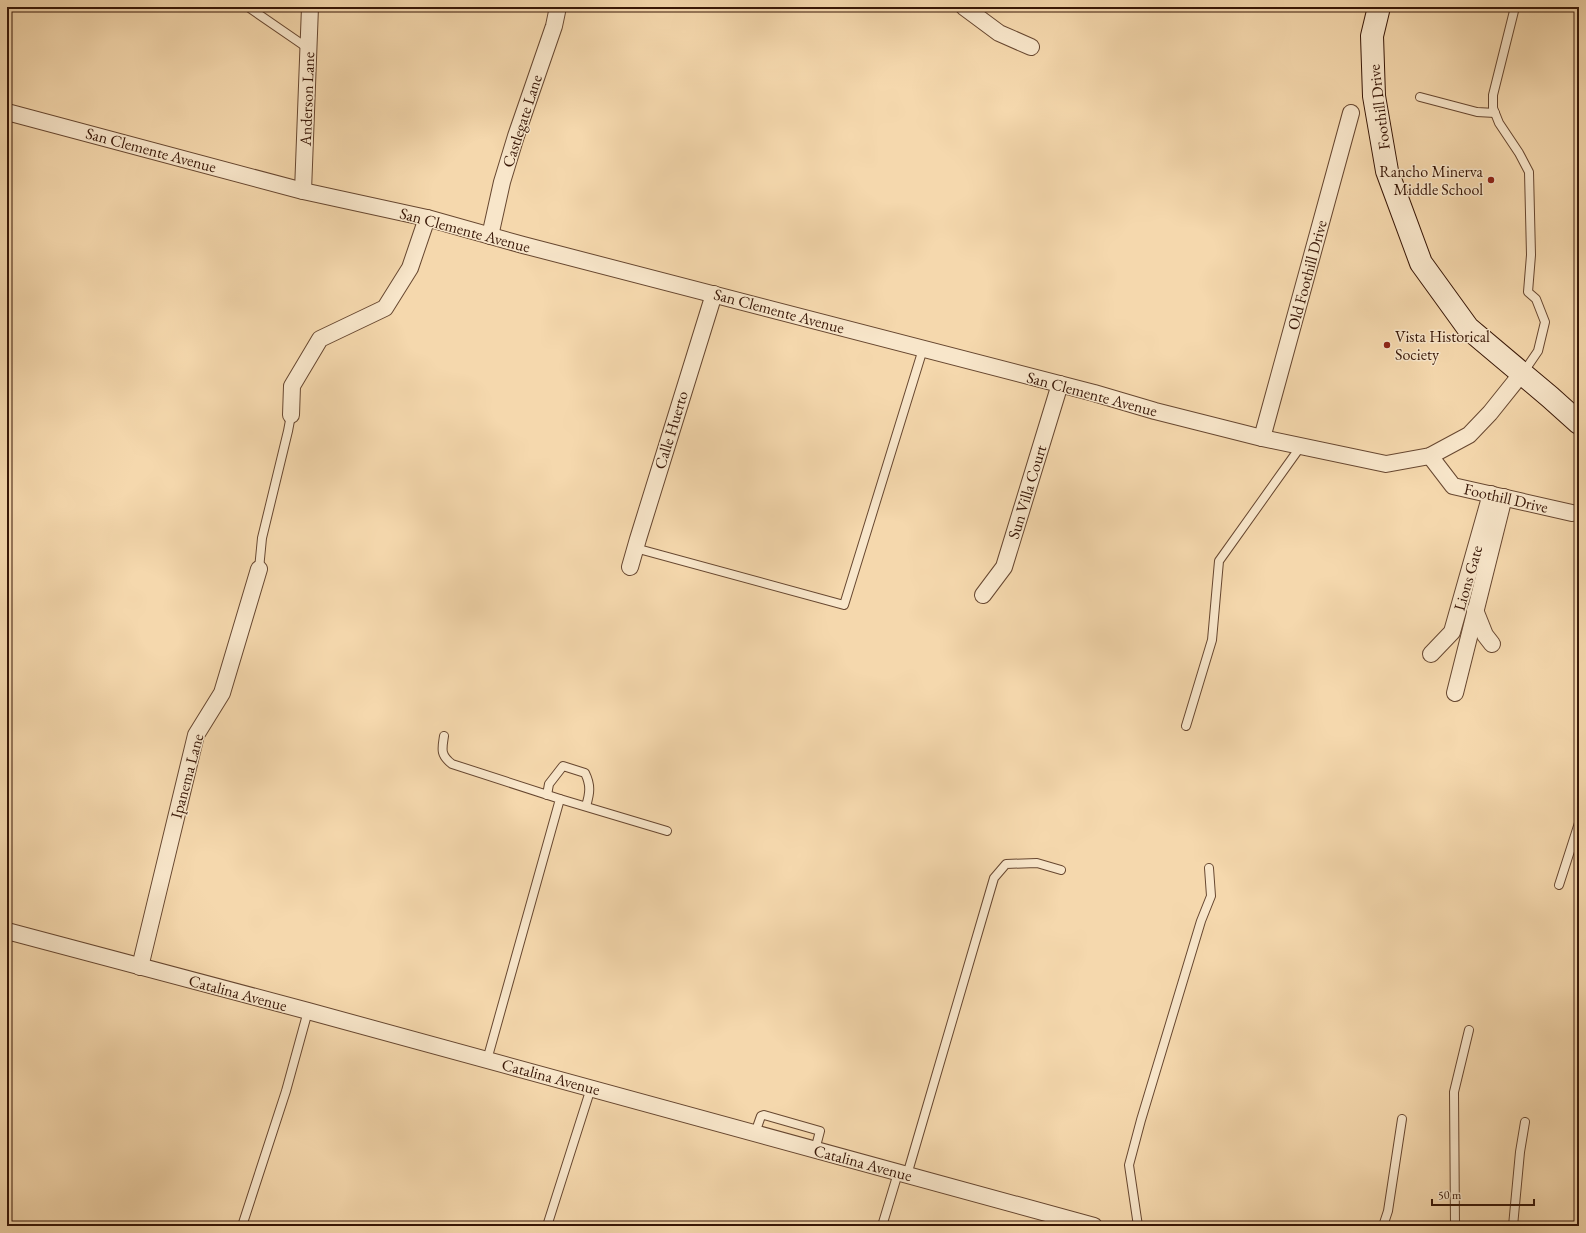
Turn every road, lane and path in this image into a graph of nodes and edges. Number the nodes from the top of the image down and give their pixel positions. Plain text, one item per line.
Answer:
1 (248, 7) edge
2 (310, 7) edge
3 (558, 7) edge
4 (964, 7) edge
5 (1379, 7) edge
6 (1515, 7) edge
7 (1031, 47) dead end
8 (309, 49) junction
9 (1420, 97) dead end
10 (7, 112) edge
11 (1351, 113) dead end
12 (1495, 113) junction
13 (303, 191) junction
14 (427, 218) junction
15 (490, 236) junction
16 (714, 294) junction
17 (923, 349) junction
18 (1522, 373) junction
19 (1060, 384) junction
20 (291, 416) joint
21 (1579, 423) edge
22 (1262, 438) junction
23 (1300, 446) junction
24 (1430, 456) junction
25 (1498, 496) junction
26 (1572, 513) dead end
27 (635, 548) junction
28 (630, 567) dead end
29 (259, 569) joint
30 (983, 595) dead end
31 (1475, 610) junction
32 (1492, 644) dead end
33 (1431, 654) dead end
34 (1455, 693) dead end
35 (1186, 726) dead end
36 (444, 736) dead end
37 (547, 795) junction
38 (560, 799) junction
39 (586, 806) junction
40 (1579, 823) edge
41 (667, 830) dead end
42 (1209, 868) dead end
43 (1061, 870) dead end
44 (1559, 885) dead end
45 (7, 931) edge
46 (140, 967) junction
47 (308, 1011) junction
48 (1470, 1030) dead end
49 (487, 1060) junction
50 (591, 1088) junction
51 (1402, 1119) dead end
52 (1525, 1122) dead end
53 (903, 1174) junction
54 (242, 1226) edge
55 (547, 1226) edge
56 (882, 1226) edge
57 (1094, 1226) edge
58 (1138, 1226) edge
59 (1383, 1226) edge
60 (1455, 1226) edge
61 (1513, 1226) edge

1 - 8 lane
2 - 8 street, Anderson Lane
3 - 15 street, Castlegate Lane
4 - 7 street
5 - 18 main road, Foothill Drive
6 - 12 lane
8 - 13 street, Anderson Lane
9 - 12 lane
10 - 13 street, San Clemente Avenue
11 - 22 street, Old Foothill Drive
12 - 18 lane
13 - 14 street, San Clemente Avenue
14 - 15 street, San Clemente Avenue
14 - 20 street
15 - 16 street, San Clemente Avenue
16 - 17 street, San Clemente Avenue
16 - 27 street, Calle Huerto
17 - 19 street, San Clemente Avenue
17 - 27 lane
18 - 21 main road, Foothill Drive
18 - 24 street, San Clemente Avenue
19 - 22 street, San Clemente Avenue
19 - 30 street, Sun Villa Court
20 - 29 lane
22 - 23 street, San Clemente Avenue
23 - 24 street, San Clemente Avenue
23 - 35 lane
24 - 25 street, Foothill Drive
25 - 26 street, Foothill Drive
25 - 31 street
25 - 33 street, Lions Gate
27 - 28 street, Calle Huerto
29 - 46 street, Ipanema Lane
31 - 32 street
31 - 34 street
36 - 37 lane
37 - 38 lane
37 - 39 lane
38 - 39 lane
38 - 49 lane
39 - 41 lane
40 - 44 lane
42 - 58 lane
43 - 53 lane
45 - 46 street, Catalina Avenue
46 - 47 street, Catalina Avenue
47 - 49 street, Catalina Avenue
47 - 54 lane
48 - 60 lane
49 - 50 street, Catalina Avenue
50 - 53 street, Catalina Avenue
50 - 55 lane
51 - 59 lane
52 - 61 lane
53 - 56 lane
53 - 57 street, Catalina Avenue

